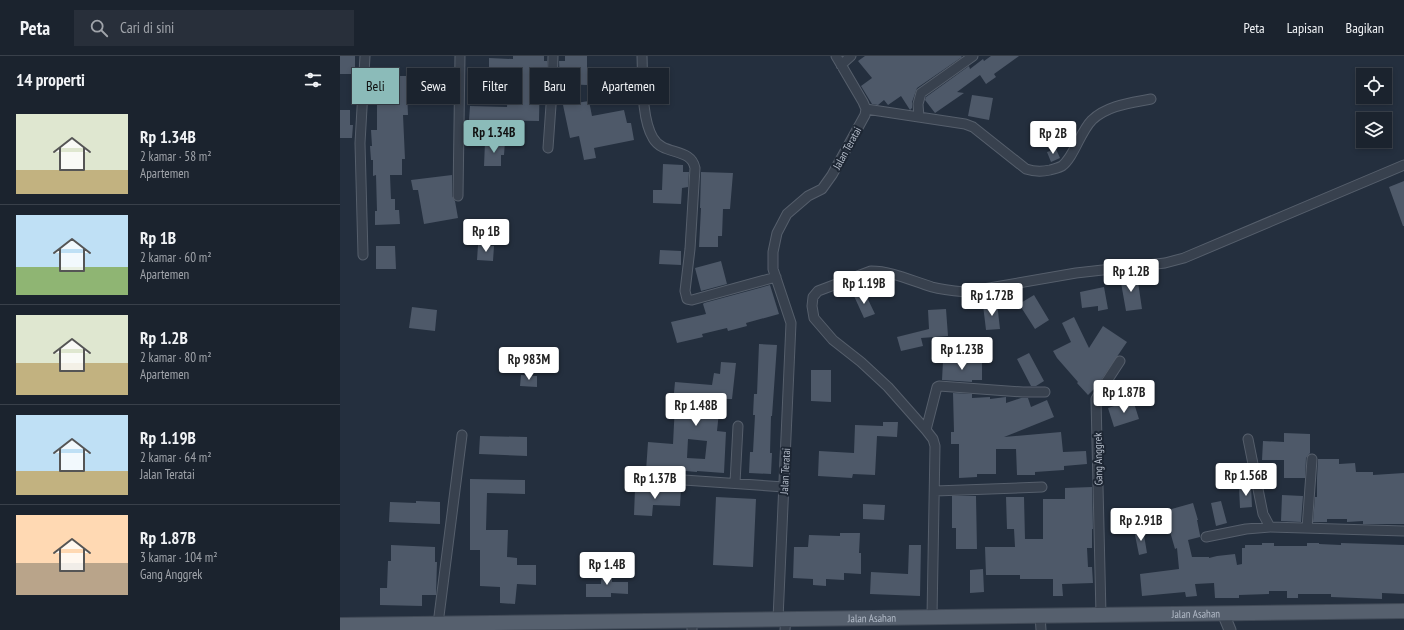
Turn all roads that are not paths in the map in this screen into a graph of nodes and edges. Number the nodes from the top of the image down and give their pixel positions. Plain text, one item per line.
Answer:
1 (365, 56) edge
2 (460, 56) edge
3 (553, 56) edge
4 (642, 56) edge
5 (836, 56) edge
6 (851, 56) edge
7 (973, 56) edge
8 (841, 65) junction
9 (1152, 99) dead end
10 (866, 109) junction
11 (919, 117) junction
12 (548, 148) dead end
13 (1404, 165) edge
14 (458, 196) dead end
15 (363, 255) dead end
16 (776, 277) junction
17 (1120, 361) dead end
18 (1045, 392) dead end
19 (1122, 393) dead end
20 (1096, 399) junction
21 (738, 426) dead end
22 (926, 430) junction
23 (462, 435) dead end
24 (1248, 439) dead end
25 (1312, 459) dead end
26 (640, 476) dead end
27 (735, 483) junction
28 (784, 487) junction
29 (1042, 487) dead end
30 (935, 491) junction
31 (1270, 527) junction
32 (1307, 528) junction
33 (1404, 531) edge
34 (1206, 537) dead end
35 (1404, 611) edge
36 (1223, 613) junction
37 (1040, 615) junction
38 (1101, 615) junction
39 (932, 617) junction
40 (783, 622) edge
41 (438, 624) junction
42 (340, 625) edge
43 (692, 625) edge
44 (527, 626) edge
45 (409, 627) edge
46 (1041, 630) edge
47 (1230, 630) edge

1 - 15 street
2 - 14 street
3 - 12 street
4 - 16 street
5 - 8 street
6 - 8 street
7 - 11 street
8 - 10 street
9 - 11 street
10 - 11 street
10 - 16 street, Jalan Teratai
13 - 22 street
16 - 28 street, Jalan Teratai
17 - 20 street
18 - 22 street
19 - 20 street
20 - 38 street, Gang Anggrek
21 - 27 street
22 - 30 street
23 - 41 street
24 - 31 street
25 - 32 street
26 - 27 street
27 - 28 street
28 - 40 street, Jalan Teratai
29 - 30 street
30 - 39 street
31 - 32 street
31 - 34 street
32 - 33 street
35 - 36 main road, Jalan Asahan
36 - 38 main road, Jalan Asahan
36 - 47 street
37 - 38 main road, Jalan Asahan
37 - 39 main road, Jalan Asahan
37 - 46 street
39 - 40 main road, Jalan Asahan
40 - 43 main road, Jalan Asahan
41 - 44 main road, Jalan Asahan
41 - 45 main road, Jalan Asahan
42 - 45 main road, Jalan Asahan
43 - 44 main road, Jalan Asahan

